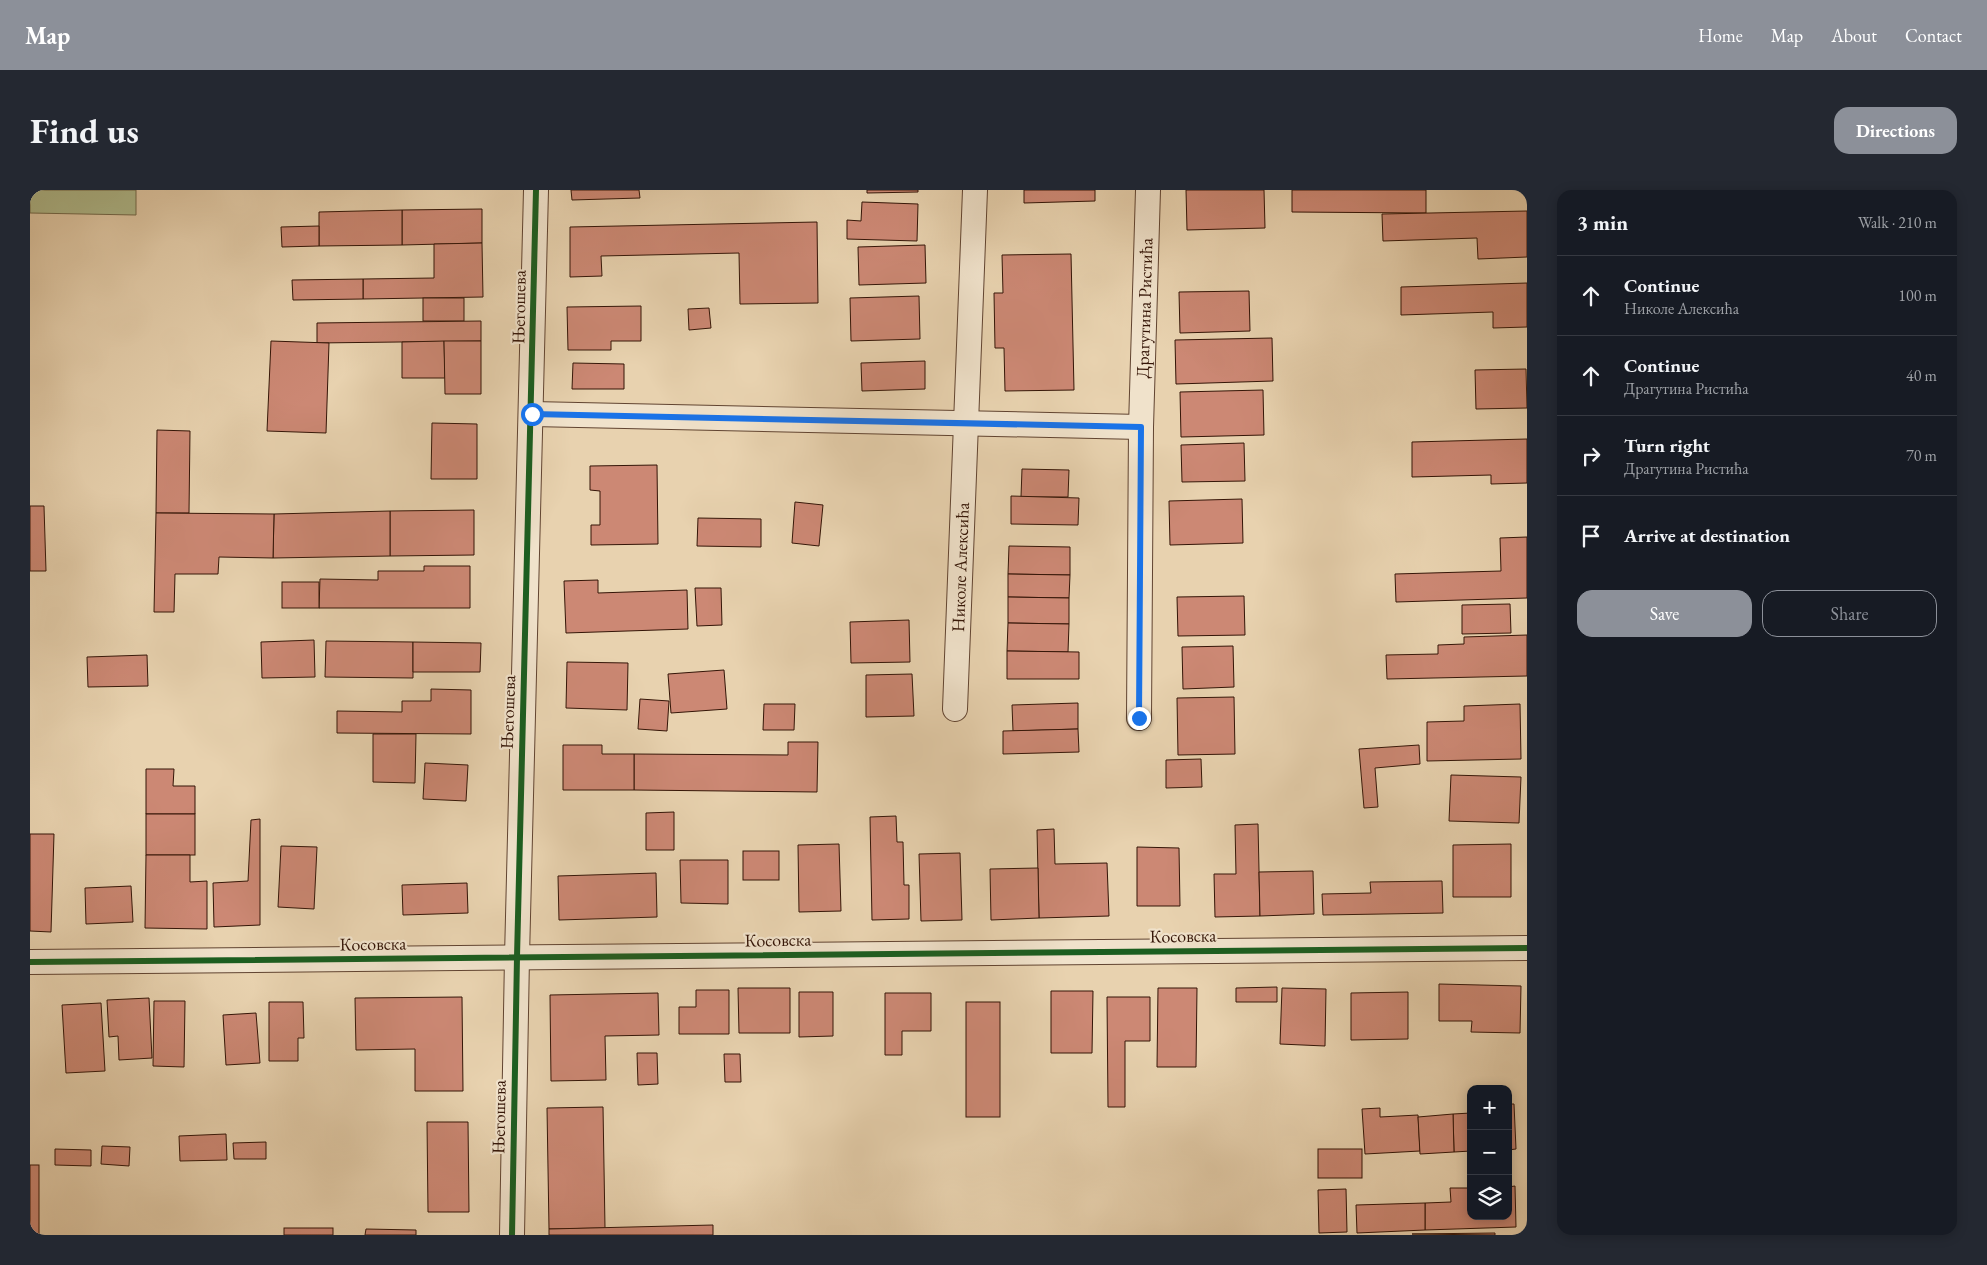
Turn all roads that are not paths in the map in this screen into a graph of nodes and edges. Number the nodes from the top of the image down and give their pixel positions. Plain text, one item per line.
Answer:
1 (536, 190) edge
2 (975, 190) edge
3 (1148, 190) edge
4 (532, 414) junction
5 (966, 423) junction
6 (1141, 427) junction
7 (955, 709) dead end
8 (1139, 718) dead end
9 (1527, 948) edge
10 (517, 958) junction
11 (30, 962) edge
12 (512, 1235) edge

1 - 4 street, Његошева
2 - 5 street, Николе Алексића
3 - 6 street, Драгутина Ристића
4 - 5 street
4 - 10 street, Његошева
5 - 6 street
5 - 7 street, Николе Алексића
6 - 8 street, Драгутина Ристића
9 - 10 street, Косовска
10 - 11 street, Косовска
10 - 12 street, Његошева

